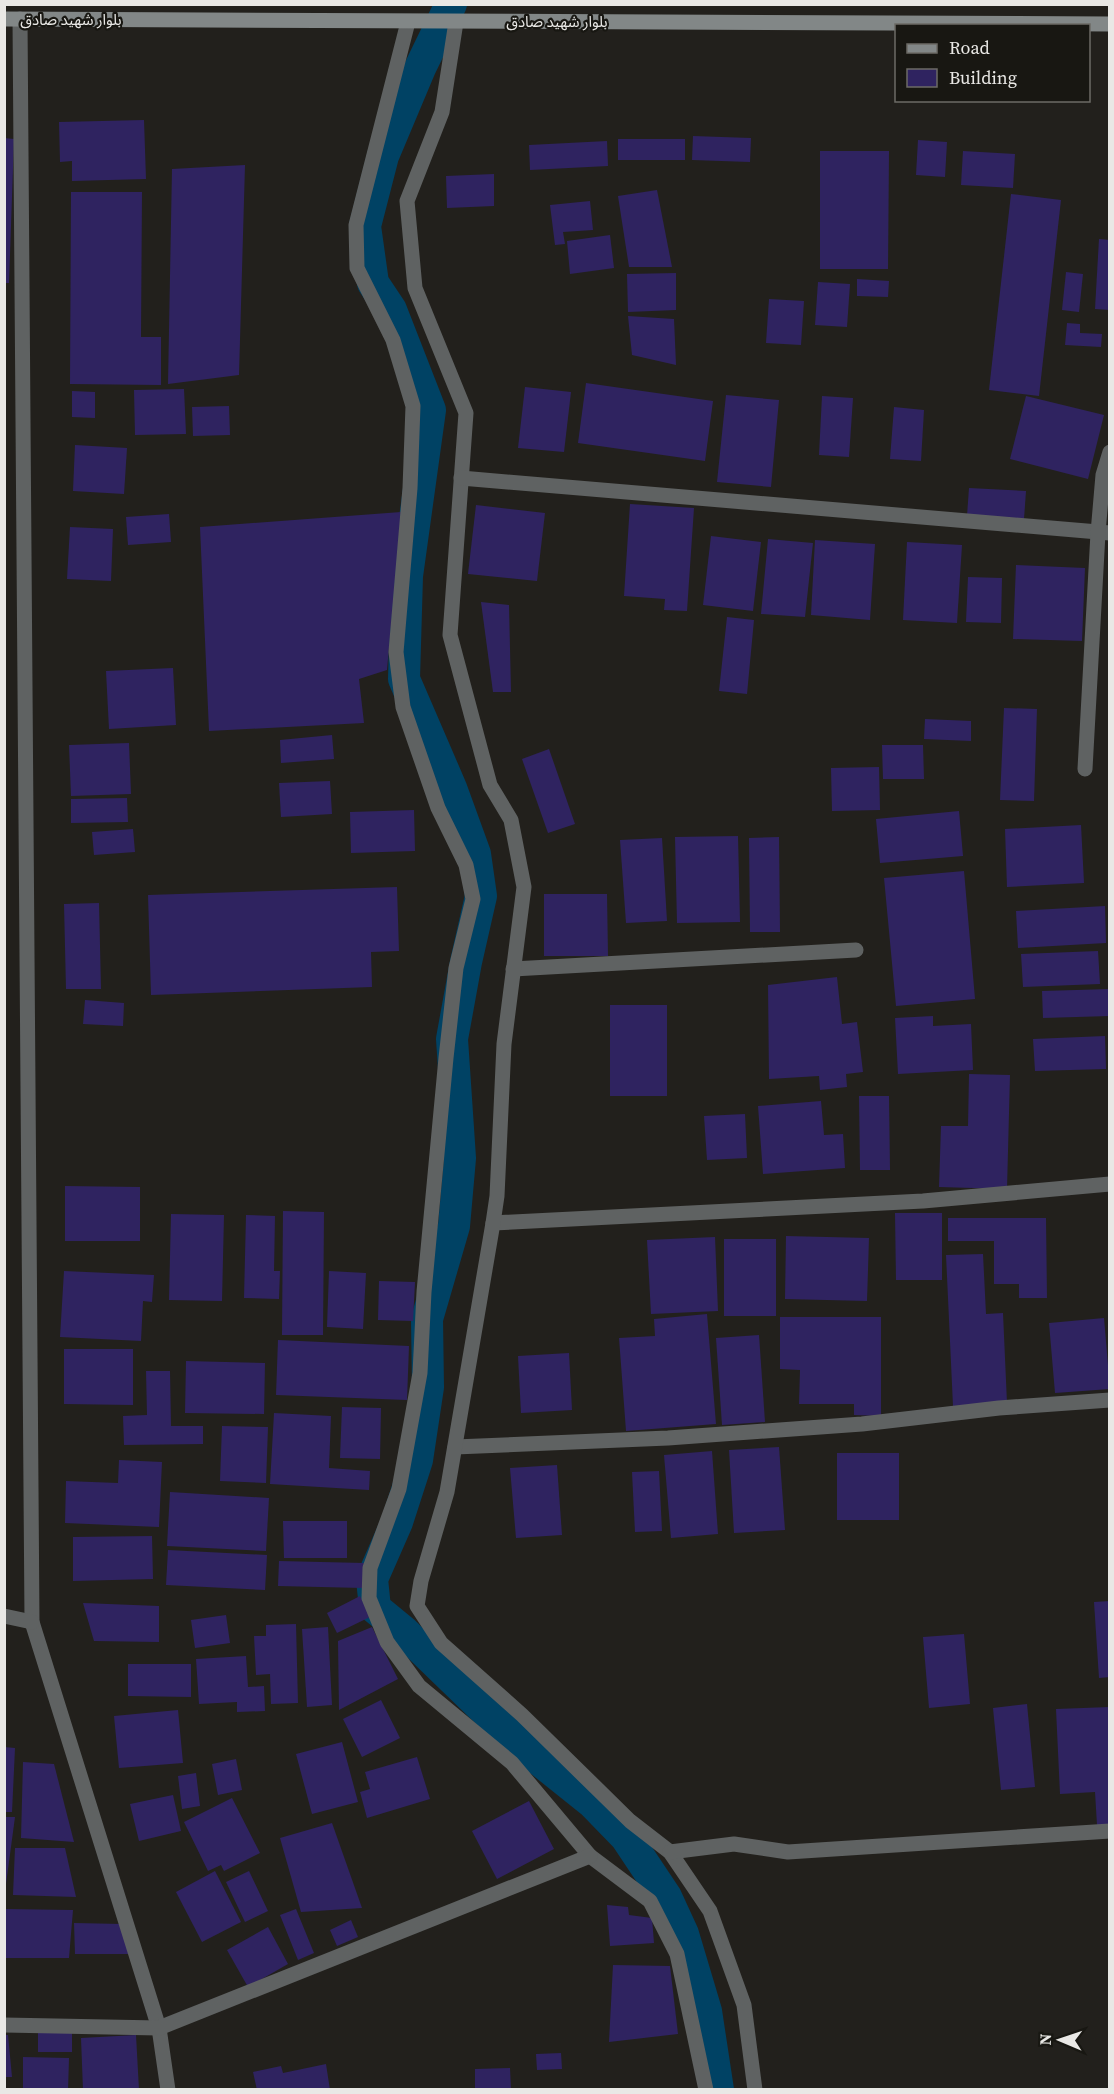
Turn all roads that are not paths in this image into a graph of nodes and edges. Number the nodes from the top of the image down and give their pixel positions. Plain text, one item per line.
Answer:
1 (12, 19) edge
2 (408, 22) junction
3 (456, 22) junction
4 (1110, 24) edge
5 (1110, 452) edge
6 (460, 478) junction
7 (1104, 533) edge
8 (1084, 769) dead end
9 (856, 950) dead end
10 (513, 969) junction
11 (1110, 1184) edge
12 (493, 1223) junction
13 (1110, 1400) edge
14 (455, 1447) junction
15 (4, 1616) edge
16 (32, 1622) junction
17 (1110, 1831) edge
18 (669, 1852) junction
19 (590, 1856) junction
20 (4, 2025) edge
21 (159, 2028) junction
22 (168, 2090) edge
23 (706, 2090) edge
24 (755, 2090) edge

1 - 2 main road, بلوار شهید صادق
1 - 16 street
2 - 3 main road, بلوار شهید صادق
2 - 19 street
3 - 4 main road, بلوار شهید صادق
3 - 6 street
5 - 7 street
6 - 7 street
6 - 10 street
7 - 8 street
9 - 10 street
10 - 12 street
11 - 12 street
12 - 14 street
13 - 14 street
14 - 18 street
15 - 16 street
16 - 21 street
17 - 18 street
18 - 24 street
19 - 21 street
19 - 23 street
20 - 21 street
21 - 22 street

